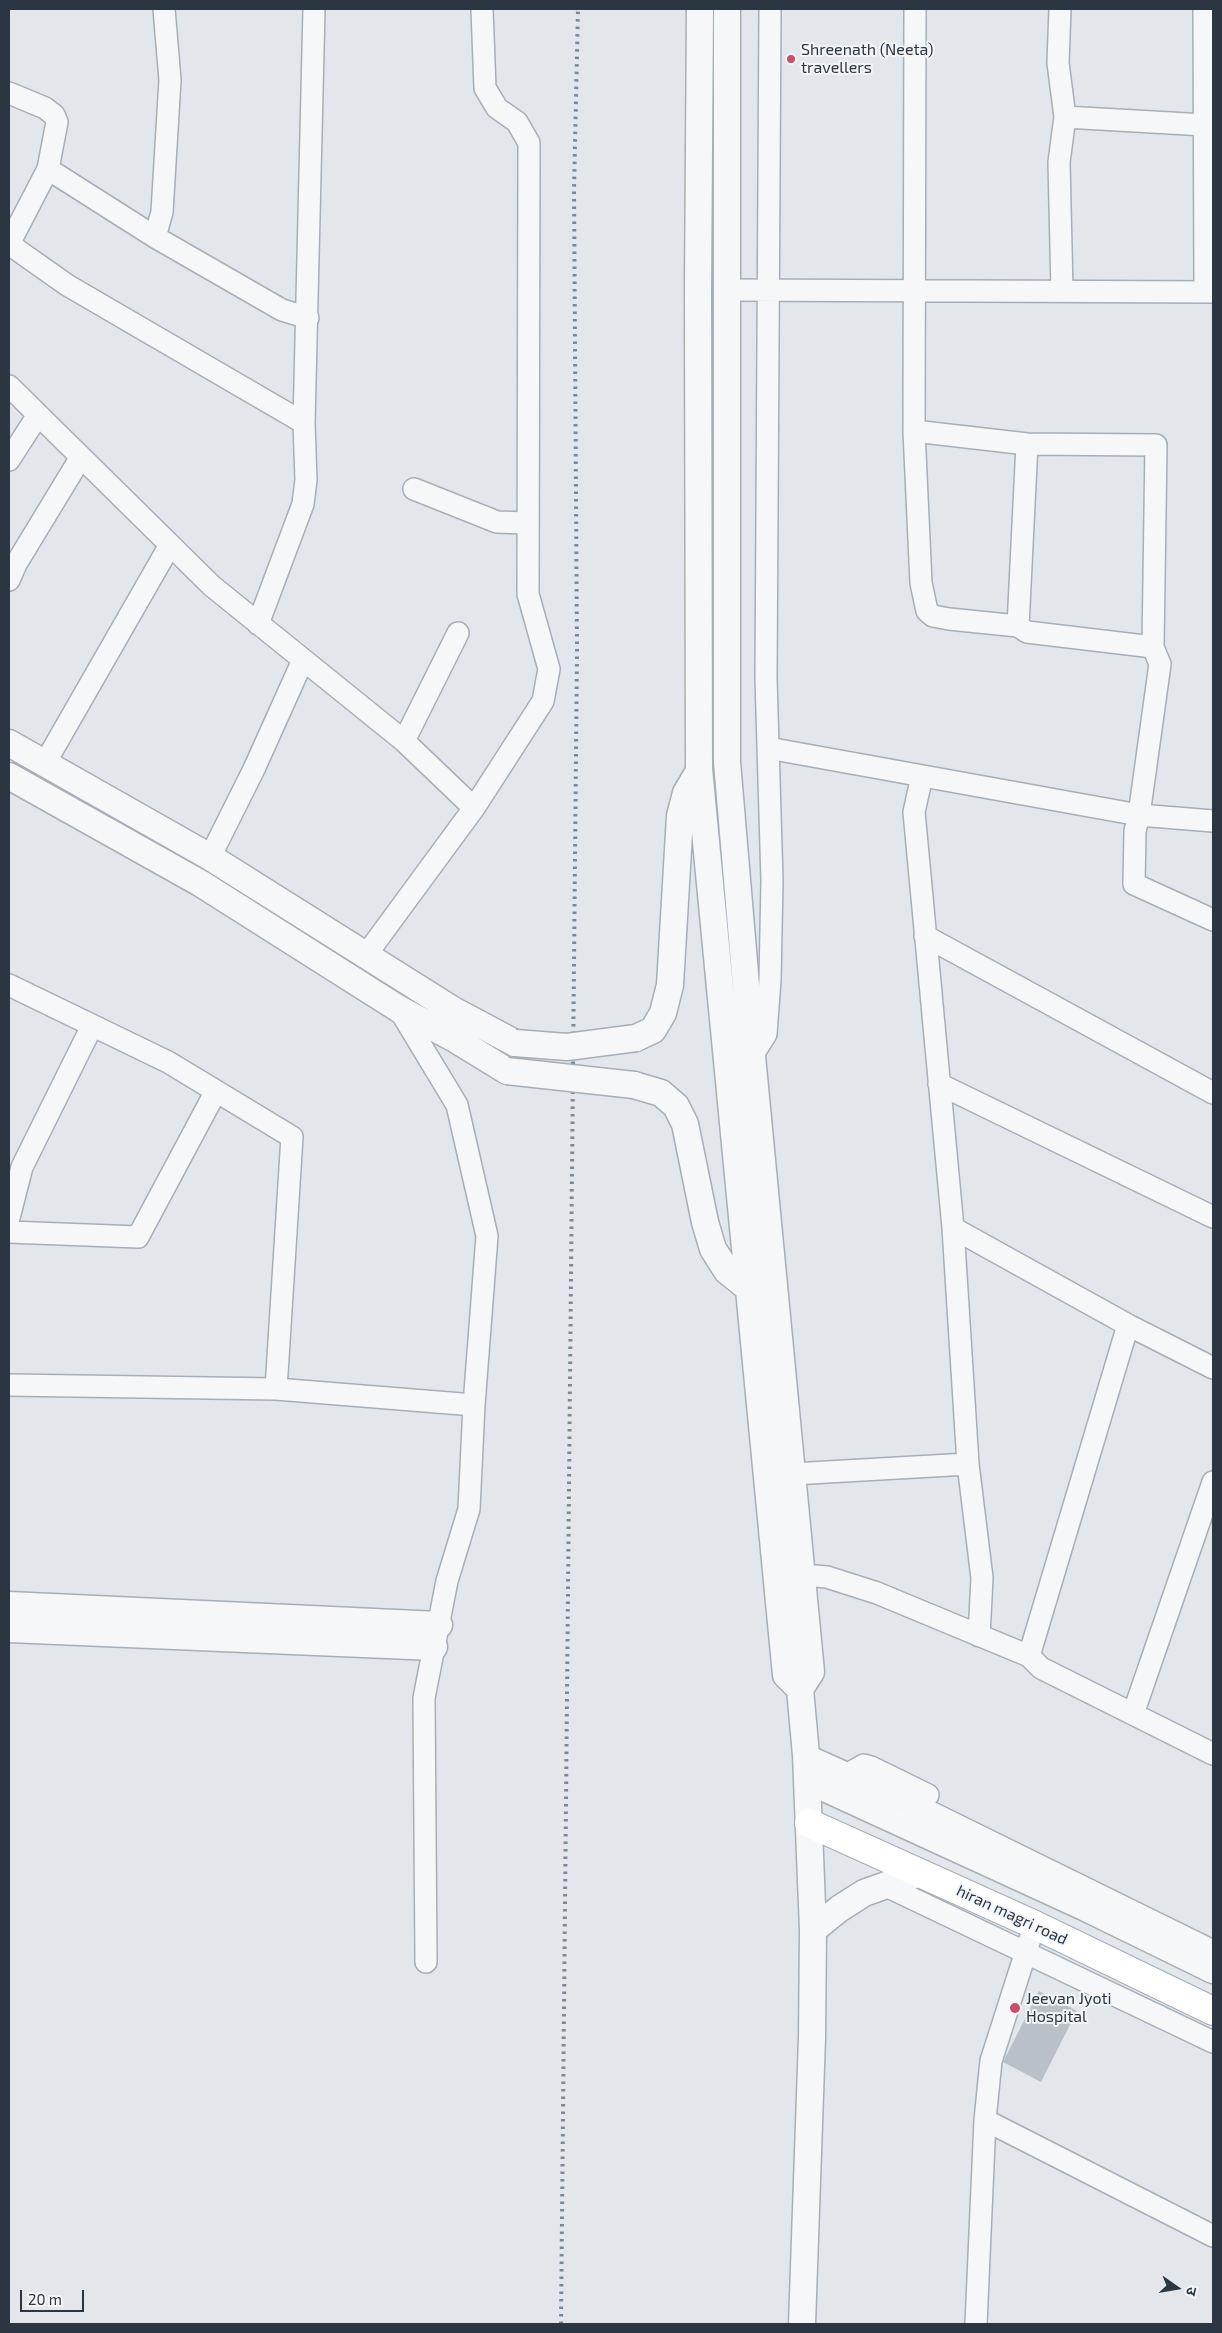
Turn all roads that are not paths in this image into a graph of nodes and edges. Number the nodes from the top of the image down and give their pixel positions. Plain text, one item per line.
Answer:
1 (164, 9) edge
2 (314, 9) edge
3 (482, 9) edge
4 (700, 9) edge
5 (727, 9) edge
6 (770, 9) edge
7 (915, 9) edge
8 (1060, 9) edge
9 (1204, 9) edge
10 (9, 93) edge
11 (1065, 117) junction
12 (1205, 125) junction
13 (48, 169) junction
14 (155, 237) junction
15 (9, 244) edge
16 (768, 289) junction
17 (726, 290) junction
18 (914, 290) junction
19 (1062, 291) junction
20 (1209, 292) edge
21 (308, 318) junction
22 (9, 386) edge
23 (38, 415) junction
24 (304, 423) junction
25 (914, 431) junction
26 (1027, 444) junction
27 (81, 457) junction
28 (9, 460) edge
29 (414, 489) dead end
30 (527, 523) junction
31 (170, 545) junction
32 (9, 580) edge
33 (258, 624) junction
34 (1018, 626) junction
35 (458, 633) dead end
36 (1153, 647) junction
37 (303, 660) junction
38 (404, 741) junction
39 (9, 743) edge
40 (768, 748) junction
41 (45, 763) junction
42 (699, 769) junction
43 (9, 776) edge
44 (922, 776) junction
45 (474, 808) junction
46 (1139, 815) junction
47 (1213, 820) edge
48 (210, 857) junction
49 (1213, 920) edge
50 (925, 936) junction
51 (366, 955) junction
52 (9, 985) edge
53 (399, 1009) junction
54 (92, 1026) junction
55 (752, 1056) junction
56 (939, 1084) junction
57 (216, 1091) junction
58 (1213, 1093) edge
59 (1213, 1217) edge
60 (9, 1218) edge
61 (953, 1228) junction
62 (9, 1232) edge
63 (747, 1288) junction
64 (1128, 1325) junction
65 (1213, 1368) edge
66 (9, 1385) edge
67 (276, 1389) junction
68 (474, 1405) junction
69 (968, 1464) junction
70 (792, 1474) junction
71 (1213, 1482) edge
72 (802, 1575) junction
73 (9, 1605) edge
74 (9, 1628) edge
75 (436, 1636) junction
76 (979, 1636) junction
77 (1029, 1656) junction
78 (800, 1688) junction
79 (1133, 1714) junction
80 (806, 1754) junction
81 (1213, 1754) edge
82 (848, 1774) junction
83 (807, 1780) junction
84 (808, 1824) junction
85 (920, 1873) junction
86 (884, 1885) junction
87 (1035, 1925) junction
88 (813, 1930) junction
89 (1213, 1936) edge
90 (1213, 1951) edge
91 (1025, 1952) junction
92 (426, 1962) dead end
93 (1213, 1970) edge
94 (1213, 2011) edge
95 (1213, 2042) edge
96 (985, 2120) junction
97 (1213, 2236) edge
98 (802, 2324) edge
99 (976, 2324) edge

1 - 14 street
2 - 21 street
3 - 30 street
4 - 42 street
5 - 17 street
6 - 16 street
7 - 18 street
8 - 11 street
9 - 12 street
10 - 13 street
11 - 12 street
11 - 19 street
12 - 20 street
13 - 14 street
13 - 15 street
14 - 21 street
15 - 24 street
16 - 17 street
16 - 18 street
16 - 40 street
17 - 55 street
18 - 19 street
18 - 25 street
19 - 20 street
21 - 24 street
22 - 23 street
23 - 27 street
23 - 28 street
24 - 33 street
25 - 26 street
25 - 34 street
26 - 34 street
26 - 36 street
27 - 31 street
27 - 32 street
29 - 30 street
30 - 45 street
31 - 33 street
31 - 41 street
33 - 37 street
34 - 36 street
35 - 38 street
36 - 46 street
37 - 38 street
37 - 48 street
38 - 45 street
39 - 41 street
40 - 44 street
40 - 55 street
41 - 48 street
42 - 51 street, bridge
42 - 63 street
43 - 53 street
44 - 46 street
44 - 50 street
45 - 51 street
46 - 47 street
46 - 49 street
48 - 51 street
50 - 56 street
50 - 58 street
52 - 54 street
53 - 63 street, bridge
53 - 68 street
54 - 57 street
54 - 60 street
55 - 70 street
56 - 59 street
56 - 61 street
57 - 62 street
57 - 67 street
61 - 64 street
61 - 69 street
63 - 78 street
64 - 65 street
64 - 77 street
66 - 67 street
67 - 68 street
68 - 75 street
69 - 70 street
69 - 76 street
70 - 72 street
71 - 79 street
72 - 76 street
72 - 78 street
73 - 75 street
74 - 75 street
75 - 92 street
76 - 77 street
77 - 79 street
78 - 80 street
79 - 81 street
80 - 82 street
80 - 83 street
82 - 89 street
82 - 90 street
83 - 84 street
83 - 93 street
84 - 85 main road, hiran magri road
84 - 88 street
85 - 86 street
85 - 87 main road, hiran magri road
86 - 88 street
86 - 91 street
87 - 91 street
87 - 94 main road, hiran magri road
88 - 98 street
91 - 95 street
91 - 96 street
96 - 97 street
96 - 99 street

